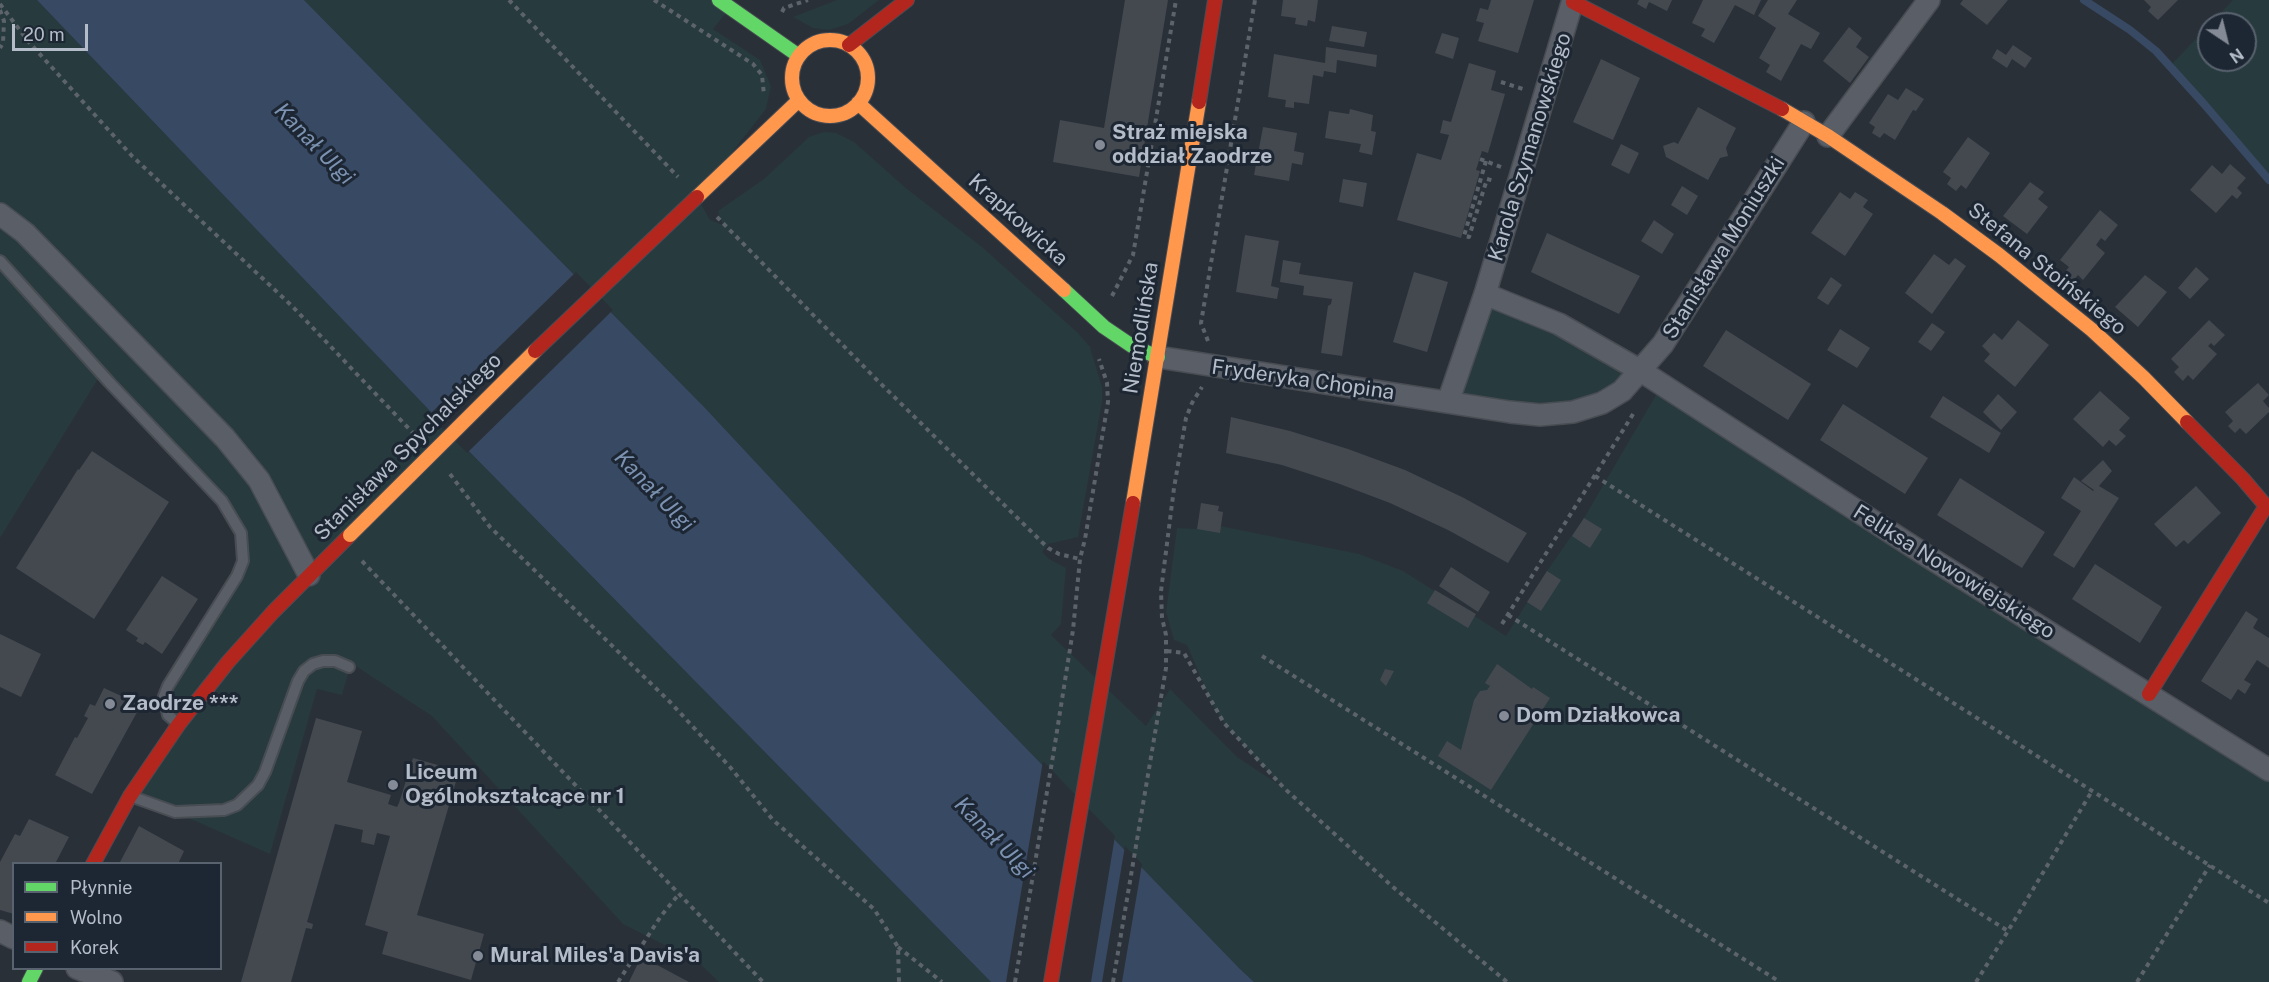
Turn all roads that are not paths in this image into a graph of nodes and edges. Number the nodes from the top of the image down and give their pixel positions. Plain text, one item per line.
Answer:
1 (718, 0) edge
2 (907, 0) edge
3 (1215, 0) edge
4 (1929, 0) edge
5 (1573, 1) edge
6 (849, 45) junction
7 (799, 56) junction
8 (800, 100) junction
9 (858, 103) junction
10 (1804, 122) junction
11 (1828, 136) junction
12 (0, 214) edge
13 (0, 261) edge
14 (1485, 294) junction
15 (1158, 357) junction
16 (1647, 375) junction
17 (1448, 402) junction
18 (2268, 504) edge
19 (309, 575) junction
20 (349, 667) dead end
21 (2149, 694) junction
22 (179, 724) junction
23 (2269, 770) edge
24 (130, 796) junction
25 (94, 862) edge
26 (80, 970) edge
27 (112, 982) edge
28 (1051, 982) edge

1 - 7 street
2 - 6 street
3 - 15 street, Niemodlińska
4 - 11 street
5 - 10 street, Stefana Stoińskiego
5 - 14 street, Karola Szymanowskiego
6 - 7 street
6 - 9 street
7 - 8 street
8 - 9 street
8 - 19 street, Stanisława Spychalskiego, bridge
9 - 15 street, Krapkowicka
10 - 11 street, Stefana Stoińskiego
10 - 16 street, Stanisława Moniuszki
11 - 18 street, Stefana Stoińskiego
12 - 19 street
13 - 22 lane
14 - 16 street, Feliksa Nowowiejskiego
14 - 17 street, Karola Szymanowskiego
15 - 17 street, Fryderyka Chopina
15 - 28 street, Niemodlińska
16 - 17 street, Stanisława Moniuszki
16 - 21 street, Feliksa Nowowiejskiego
18 - 21 street, Stefana Stoińskiego
19 - 22 street, Stanisława Spychalskiego
20 - 24 lane
21 - 23 street, Feliksa Nowowiejskiego
22 - 24 street, Stanisława Spychalskiego
24 - 25 street, Stanisława Spychalskiego
26 - 27 street

